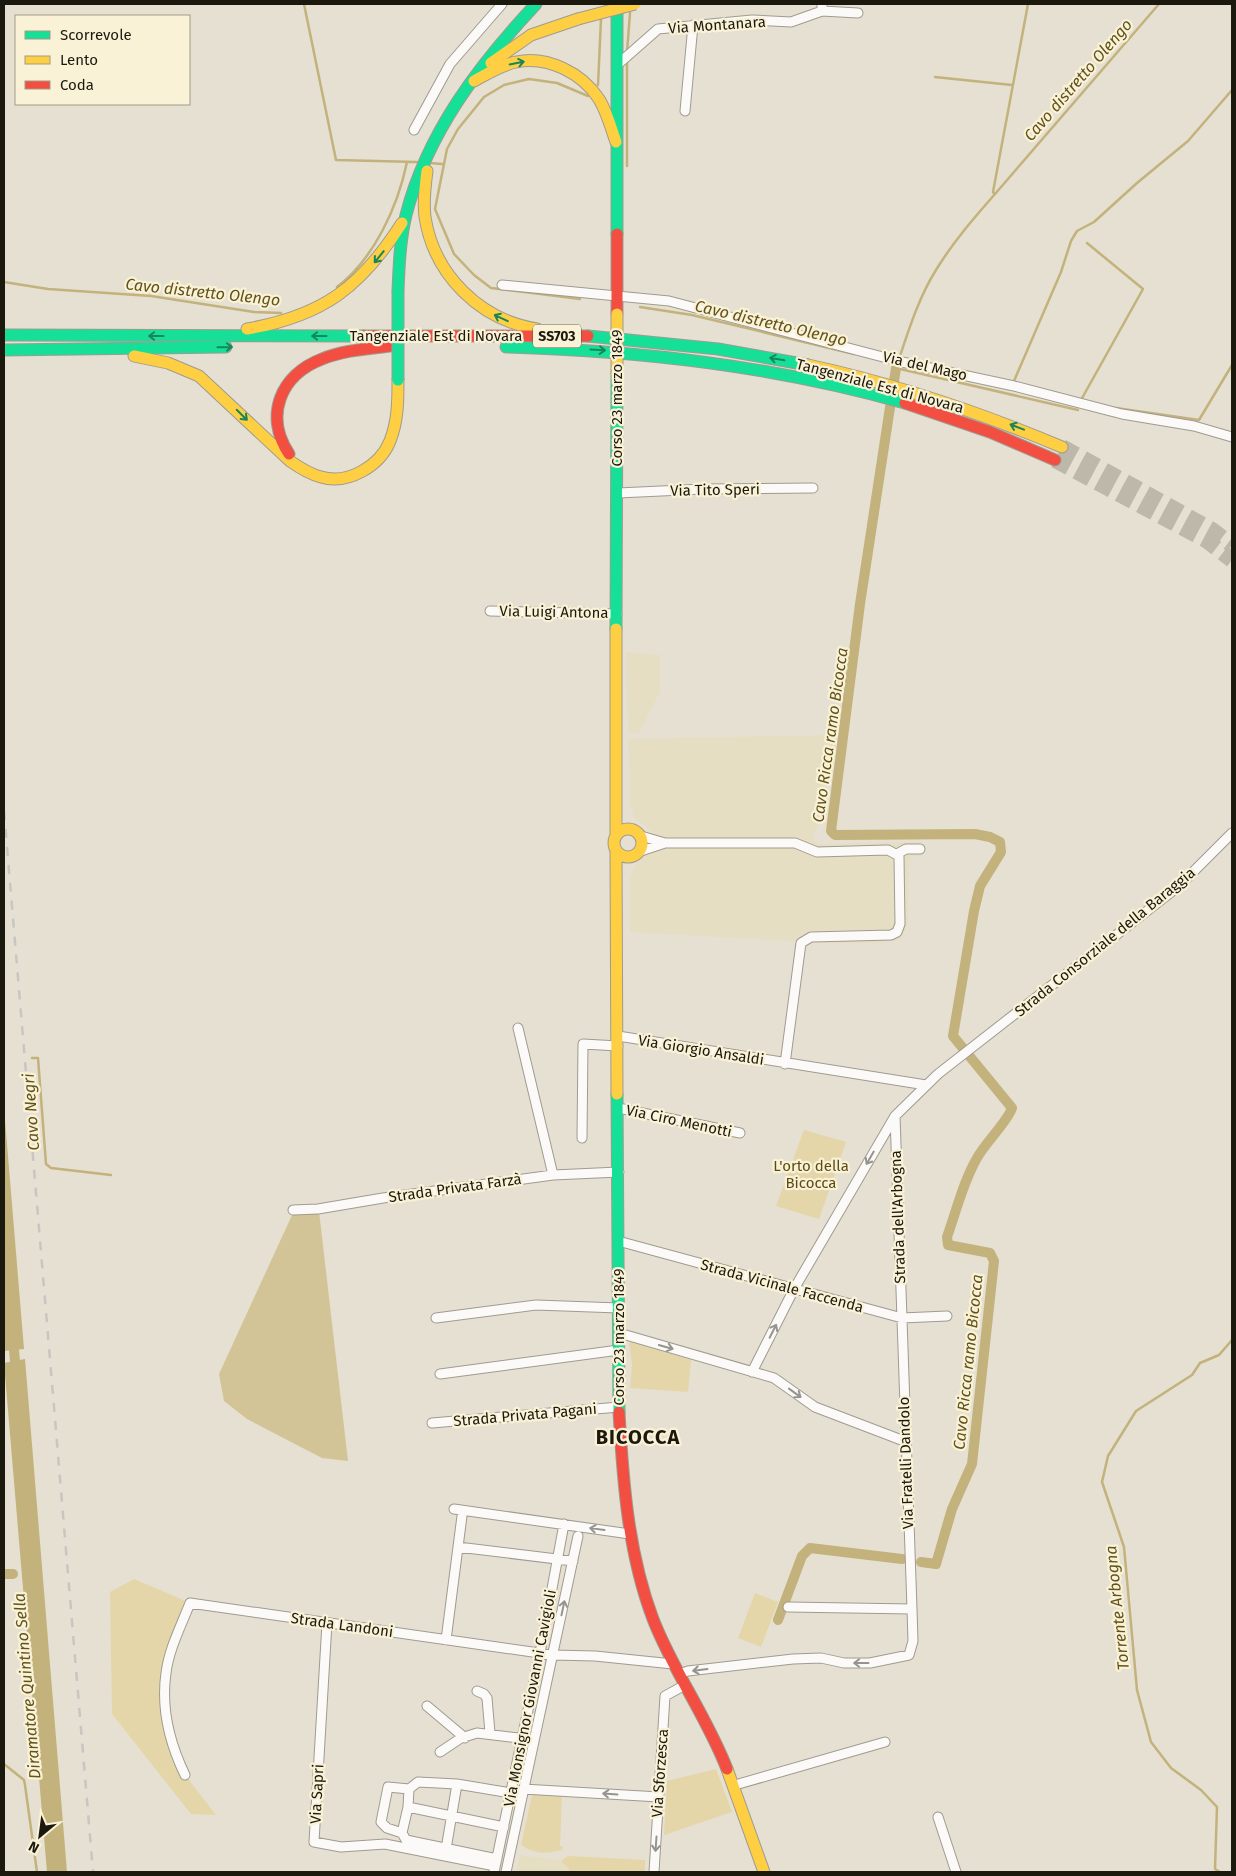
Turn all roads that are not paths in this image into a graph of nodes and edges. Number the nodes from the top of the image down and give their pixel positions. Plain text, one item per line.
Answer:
1 (502, 4) edge
2 (536, 4) edge
3 (617, 4) edge
4 (635, 4) edge
5 (822, 7) edge
6 (858, 13) dead end
7 (693, 25) junction
8 (624, 59) junction
9 (472, 82) junction
10 (685, 111) dead end
11 (414, 130) dead end
12 (616, 142) junction
13 (426, 164) junction
14 (406, 216) junction
15 (502, 285) dead end
16 (617, 296) junction
17 (4, 335) edge
18 (176, 336) junction
19 (600, 336) junction
20 (390, 346) junction
21 (4, 350) edge
22 (37, 350) junction
23 (1232, 438) edge
24 (1062, 447) tunnel mouth
25 (1055, 460) tunnel mouth
26 (300, 468) junction
27 (813, 488) dead end
28 (618, 493) junction
29 (490, 611) dead end
30 (617, 614) junction
31 (618, 792) junction
32 (1232, 833) edge
33 (616, 835) junction
34 (640, 835) junction
35 (665, 843) junction
36 (920, 849) dead end
37 (616, 852) junction
38 (640, 852) junction
39 (897, 854) junction
40 (618, 894) junction
41 (518, 1028) dead end
42 (618, 1041) junction
43 (785, 1064) junction
44 (926, 1085) junction
45 (618, 1108) junction
46 (895, 1116) junction
47 (740, 1133) dead end
48 (582, 1138) dead end
49 (619, 1172) junction
50 (552, 1175) junction
51 (293, 1210) dead end
52 (618, 1241) junction
53 (794, 1289) junction
54 (619, 1308) junction
55 (946, 1316) dead end
56 (436, 1318) dead end
57 (902, 1318) junction
58 (619, 1333) junction
59 (619, 1350) junction
60 (752, 1372) junction
61 (440, 1374) dead end
62 (619, 1407) junction
63 (432, 1423) dead end
64 (904, 1441) junction
65 (454, 1509) dead end
66 (462, 1516) dead end
67 (564, 1524) junction
68 (630, 1534) junction
69 (578, 1536) dead end
70 (458, 1547) junction
71 (558, 1559) junction
72 (573, 1561) junction
73 (788, 1607) dead end
74 (912, 1609) junction
75 (327, 1623) junction
76 (446, 1640) junction
77 (540, 1653) junction
78 (553, 1655) junction
79 (673, 1664) junction
80 (682, 1680) junction
81 (477, 1692) dead end
82 (427, 1706) dead end
83 (490, 1733) junction
84 (465, 1738) junction
85 (522, 1738) junction
86 (533, 1740) junction
87 (886, 1742) dead end
88 (440, 1752) dead end
89 (185, 1775) dead end
90 (457, 1784) junction
91 (735, 1786) junction
92 (409, 1789) junction
93 (523, 1789) junction
94 (511, 1793) junction
95 (659, 1797) junction
96 (408, 1807) junction
97 (452, 1816) junction
98 (938, 1816) dead end
99 (504, 1826) junction
100 (402, 1833) junction
101 (446, 1849) junction
102 (495, 1866) edge
103 (506, 1872) edge
104 (654, 1872) edge
105 (764, 1872) edge
106 (956, 1872) edge

1 - 11 street
2 - 9 main road, SS703
3 - 8 main road, Corso 23 marzo 1849
4 - 9 main road, SS703, bridge
5 - 6 street
5 - 7 street, Via Montanara
7 - 8 street, Via Montanara
7 - 10 street
8 - 12 main road, Corso 23 marzo 1849
9 -> 12 main road, SS703
9 - 13 main road, SS703
12 - 16 main road, Corso 23 marzo 1849
13 - 14 main road, SS703
19 -> 13 main road, SS703
14 -> 18 main road, SS703
14 - 26 main road, SS703, bridge
15 - 16 street, Via del Mago
16 - 23 street, Via del Mago
16 - 28 main road, Corso 23 marzo 1849, bridge
18 -> 17 main road, Tangenziale Est di Novara / SS703
19 -> 18 main road, Tangenziale Est di Novara / SS703
24 -> 19 main road, Tangenziale Est di Novara / SS703
22 -> 20 main road, Tangenziale Est di Novara / SS703
20 -> 25 main road, Tangenziale Est di Novara / SS703
20 - 26 main road, SS703
21 - 22 main road, Tangenziale Est di Novara / SS703
22 -> 26 main road, SS703
27 - 28 street, Via Tito Speri
28 - 30 main road, Corso 23 marzo 1849
29 - 30 street, Via Luigi Antona
30 - 31 main road, Corso 23 marzo 1849
31 - 33 main road, Corso 23 marzo 1849
31 - 34 main road, Corso 23 marzo 1849
32 - 44 street, Strada Consorziale della Baraggia
33 - 34 main road
33 - 37 main road
34 - 35 street
34 - 38 main road
35 - 38 street
35 - 39 street
36 - 39 street
37 - 38 main road
37 - 40 main road, Corso 23 marzo 1849
38 - 40 main road, Corso 23 marzo 1849
39 - 43 street, Via Giorgio Ansaldi
40 - 42 main road, Corso 23 marzo 1849
41 - 50 street
42 - 43 street, Via Giorgio Ansaldi
42 - 45 main road, Corso 23 marzo 1849
42 - 48 street, Via Giorgio Ansaldi
43 - 44 street, Via Giorgio Ansaldi
44 - 46 street
45 - 47 street, Via Ciro Menotti
45 - 49 main road, Corso 23 marzo 1849
46 -> 53 street
46 - 57 street, Strada dell'Arbogna
49 - 50 street, Strada Privata Farzà
49 - 52 main road, Corso 23 marzo 1849
50 - 51 street, Strada Privata Farzà
52 - 53 street, Strada Vicinale Faccenda
52 - 54 main road, Corso 23 marzo 1849
53 - 57 street, Strada Vicinale Faccenda
60 -> 53 street
54 - 56 street
54 - 58 main road, Corso 23 marzo 1849
55 - 57 street, Strada Vicinale Faccenda
57 - 64 street, Via Fratelli Dandolo
58 - 59 main road, Corso 23 marzo 1849
58 -> 60 street
59 - 61 street
59 - 62 main road, Corso 23 marzo 1849
60 -> 64 street
62 - 63 street, Strada Privata Pagani
62 - 68 main road, Corso 23 marzo 1849
64 - 74 street, Via Fratelli Dandolo
65 - 67 street
66 - 70 street
68 -> 67 street
67 - 71 street, Via Monsignor Giovanni Cavigioli
68 - 79 main road, Corso 23 marzo 1849
69 - 72 street, Via Monsignor Giovanni Cavigioli
70 - 71 street
70 - 76 street
71 - 72 street
71 - 77 street, Via Monsignor Giovanni Cavigioli
78 -> 72 street, Via Monsignor Giovanni Cavigioli
73 - 74 street
74 -> 80 street, Via Fratelli Dandolo
75 - 76 street, Strada Landoni
75 - 89 street, Strada Landoni
75 - 102 street, Via Sapri
76 - 77 street, Strada Landoni
77 - 78 street, Strada Landoni
77 - 85 street, Via Monsignor Giovanni Cavigioli
78 - 79 street, Strada Landoni
78 - 86 street, Via Monsignor Giovanni Cavigioli
79 - 80 main road, Corso 23 marzo 1849
80 - 91 main road, Corso 23 marzo 1849
80 - 95 street, Via Sforzesca
81 - 83 street
82 - 84 street
83 - 84 street
83 - 85 street
84 - 88 street
85 - 86 street
85 - 94 street, Via Monsignor Giovanni Cavigioli
86 - 93 street, Via Monsignor Giovanni Cavigioli
87 - 91 street
90 - 92 street
90 - 94 street
90 - 97 street
91 - 105 main road, Corso 23 marzo 1849
92 - 96 street
92 - 100 street
95 -> 93 street
93 - 103 street, Via Monsignor Giovanni Cavigioli
94 - 99 street, Via Monsignor Giovanni Cavigioli
95 -> 104 street, Via Sforzesca
96 - 97 street
96 - 100 street
97 - 99 street
97 - 101 street
98 - 106 street
99 - 102 street, Via Monsignor Giovanni Cavigioli
100 - 101 street
101 - 102 street

